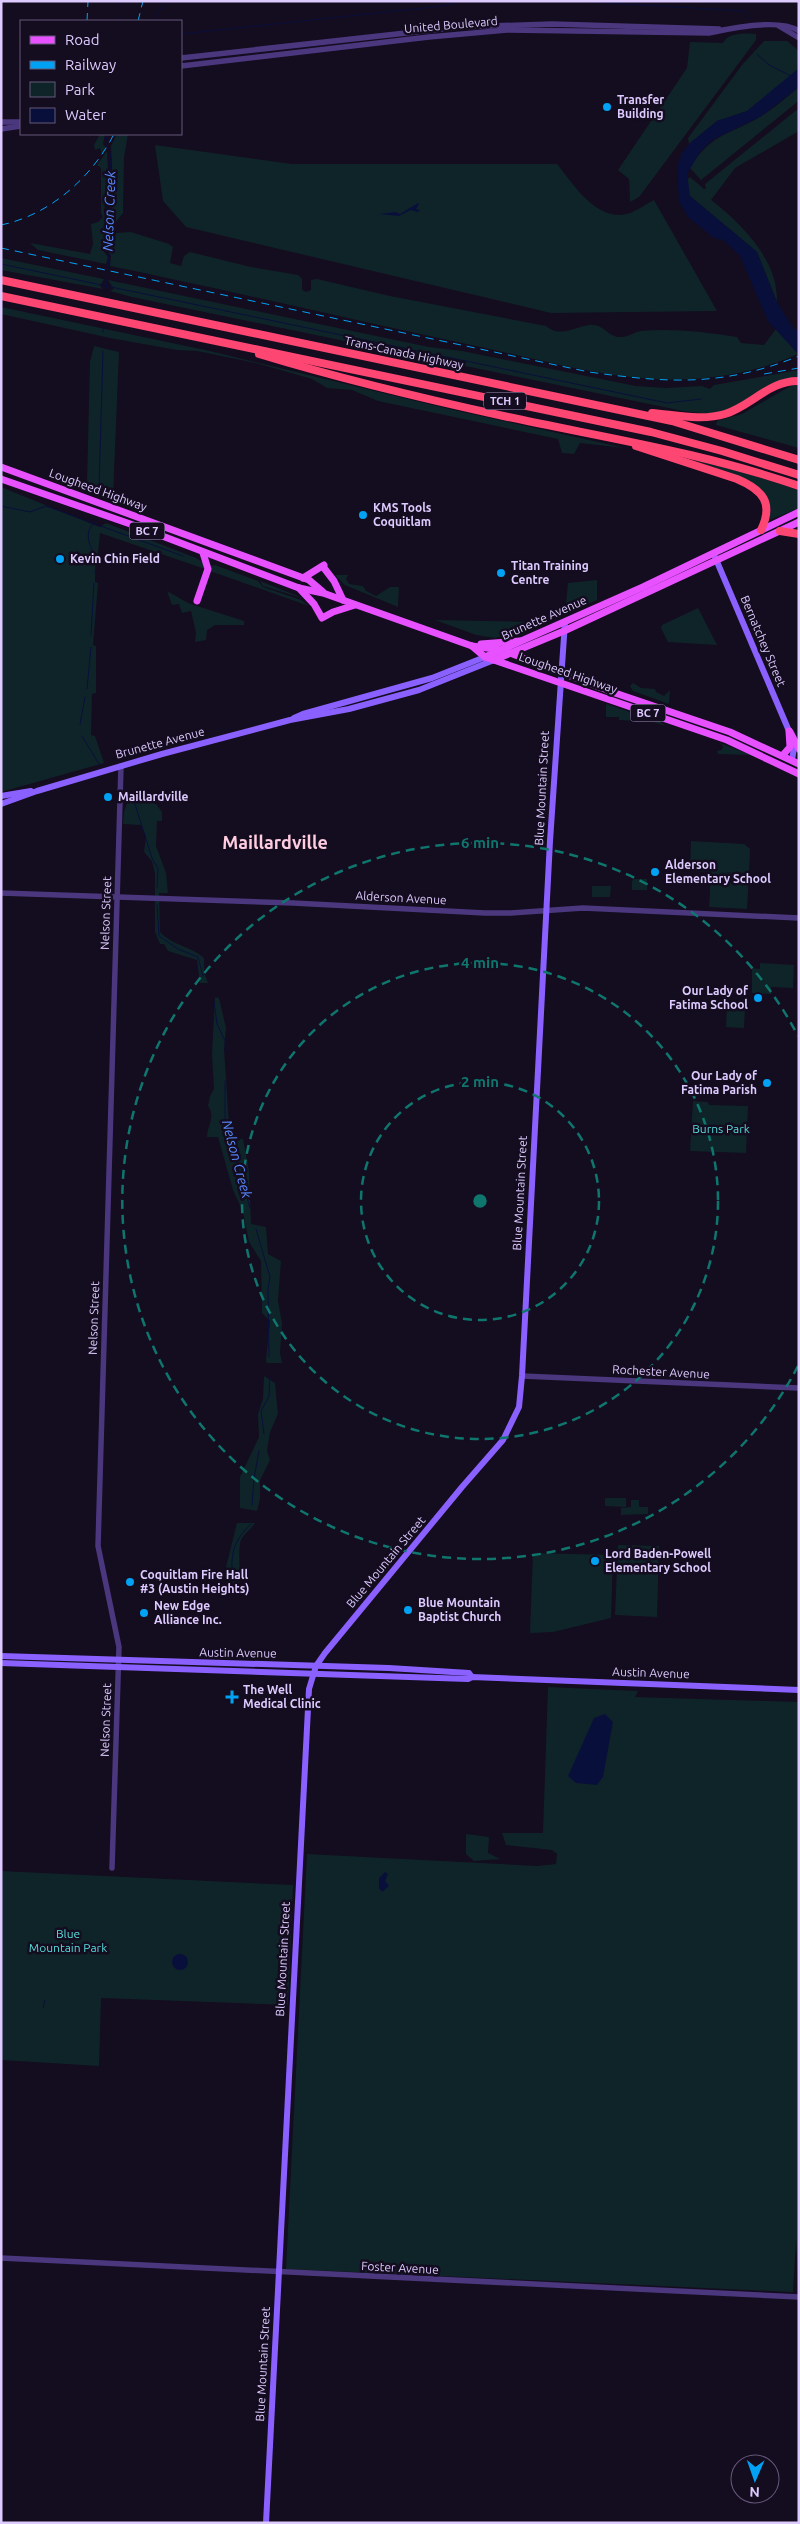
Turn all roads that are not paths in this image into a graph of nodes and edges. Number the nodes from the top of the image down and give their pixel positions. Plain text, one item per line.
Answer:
1 (775, 25) junction
2 (723, 30) junction
3 (799, 31) edge
4 (799, 38) edge
5 (182, 58) edge
6 (182, 66) edge
7 (1, 122) edge
8 (20, 124) edge
9 (20, 124) edge
10 (1, 129) edge
11 (1, 280) edge
12 (1, 296) edge
13 (209, 339) junction
14 (799, 381) edge
15 (614, 409) junction
16 (595, 434) junction
17 (799, 460) edge
18 (1, 467) edge
19 (799, 475) edge
20 (1, 479) edge
21 (799, 486) edge
22 (799, 512) edge
23 (799, 522) edge
24 (761, 530) junction
25 (780, 531) junction
26 (799, 534) edge
27 (203, 553) junction
28 (715, 557) junction
29 (303, 578) junction
30 (299, 588) junction
31 (323, 592) junction
32 (343, 600) junction
33 (197, 601) dead end
34 (355, 605) junction
35 (565, 622) junction
36 (564, 631) junction
37 (523, 641) junction
38 (472, 646) junction
39 (502, 650) junction
40 (510, 654) junction
41 (484, 657) junction
42 (494, 660) junction
43 (560, 673) junction
44 (560, 682) junction
45 (290, 720) junction
46 (789, 730) junction
47 (799, 750) edge
48 (783, 755) junction
49 (795, 762) edge
50 (121, 766) junction
51 (797, 773) edge
52 (37, 791) junction
53 (1, 796) edge
54 (1, 804) edge
55 (1, 893) edge
56 (116, 897) junction
57 (546, 910) junction
58 (799, 918) edge
59 (522, 1376) junction
60 (799, 1388) edge
61 (1, 1656) edge
62 (1, 1663) edge
63 (118, 1663) junction
64 (229, 1664) junction
65 (316, 1666) junction
66 (225, 1671) junction
67 (313, 1674) junction
68 (472, 1677) junction
69 (799, 1690) edge
70 (112, 1868) dead end
71 (1, 2258) edge
72 (279, 2272) junction
73 (799, 2297) edge
74 (266, 2523) edge

1 - 2 street, United Boulevard
1 - 3 street
1 - 4 street
2 - 5 street, United Boulevard
2 - 6 street, United Boulevard
7 - 8 street
9 - 10 street
11 - 15 highway, Trans-Canada Highway / TCH 1
12 - 13 highway, TCH 1
13 - 16 highway
13 - 19 highway, TCH 1
14 - 15 highway
15 - 17 highway, Trans-Canada Highway / TCH 1
16 - 21 highway
16 - 24 highway
18 - 29 main road, Lougheed Highway / BC 7
20 - 27 main road, Lougheed Highway / BC 7
22 - 24 main road, Brunette Avenue
23 - 25 main road, Brunette Avenue
24 - 28 main road, Brunette Avenue
25 - 26 highway
25 - 28 main road, Brunette Avenue
27 - 30 main road, Lougheed Highway / BC 7
27 - 33 main road
28 - 35 main road, Brunette Avenue
28 - 36 main road, Brunette Avenue
28 - 46 main road, Bernatchey Street
29 - 31 main road, Lougheed Highway / BC 7
29 - 32 main road
30 - 31 main road, Lougheed Highway / BC 7
30 - 34 main road
31 - 32 main road, Lougheed Highway / BC 7
32 - 34 main road, Lougheed Highway / BC 7
34 - 38 main road, Lougheed Highway / BC 7
35 - 36 main road, Blue Mountain Street
35 - 37 main road, Brunette Avenue
36 - 40 main road, Brunette Avenue
36 - 43 main road, Blue Mountain Street
37 - 38 main road
37 - 39 main road, Brunette Avenue
38 - 39 main road, Lougheed Highway / BC 7
38 - 41 main road, Lougheed Highway / BC 7
39 - 40 main road, Lougheed Highway / BC 7
39 - 41 main road, Brunette Avenue
40 - 42 main road, Brunette Avenue
40 - 43 main road, Lougheed Highway / BC 7
41 - 42 main road, Lougheed Highway / BC 7
41 - 45 main road, Brunette Avenue
42 - 44 main road, Lougheed Highway / BC 7
42 - 45 main road, Brunette Avenue
43 - 44 main road, Blue Mountain Street
43 - 48 main road, Lougheed Highway / BC 7
44 - 51 main road, Lougheed Highway / BC 7
44 - 57 main road, Blue Mountain Street
45 - 50 main road, Brunette Avenue
46 - 47 main road
46 - 48 main road
46 - 49 main road, Bernatchey Street
48 - 49 main road, Lougheed Highway / BC 7
49 - 51 main road
50 - 52 main road, Brunette Avenue
50 - 56 street, Nelson Street
52 - 53 main road, Brunette Avenue
52 - 54 main road, Brunette Avenue
55 - 56 street, Alderson Avenue
56 - 57 street, Alderson Avenue
56 - 63 street, Nelson Street
57 - 58 street, Alderson Avenue
57 - 59 main road, Blue Mountain Street
59 - 60 street, Rochester Avenue
59 - 65 main road, Blue Mountain Street
61 - 63 main road, Austin Avenue
62 - 63 main road, Austin Avenue
63 - 64 main road, Austin Avenue
63 - 66 main road, Austin Avenue
63 - 70 street, Nelson Street
64 - 65 main road, Austin Avenue
64 - 66 main road
65 - 67 main road, Blue Mountain Street
65 - 68 main road, Austin Avenue
66 - 67 main road, Austin Avenue
67 - 68 main road, Austin Avenue
67 - 72 main road, Blue Mountain Street
68 - 69 main road, Austin Avenue
71 - 72 street, Foster Avenue
72 - 73 street, Foster Avenue
72 - 74 main road, Blue Mountain Street

